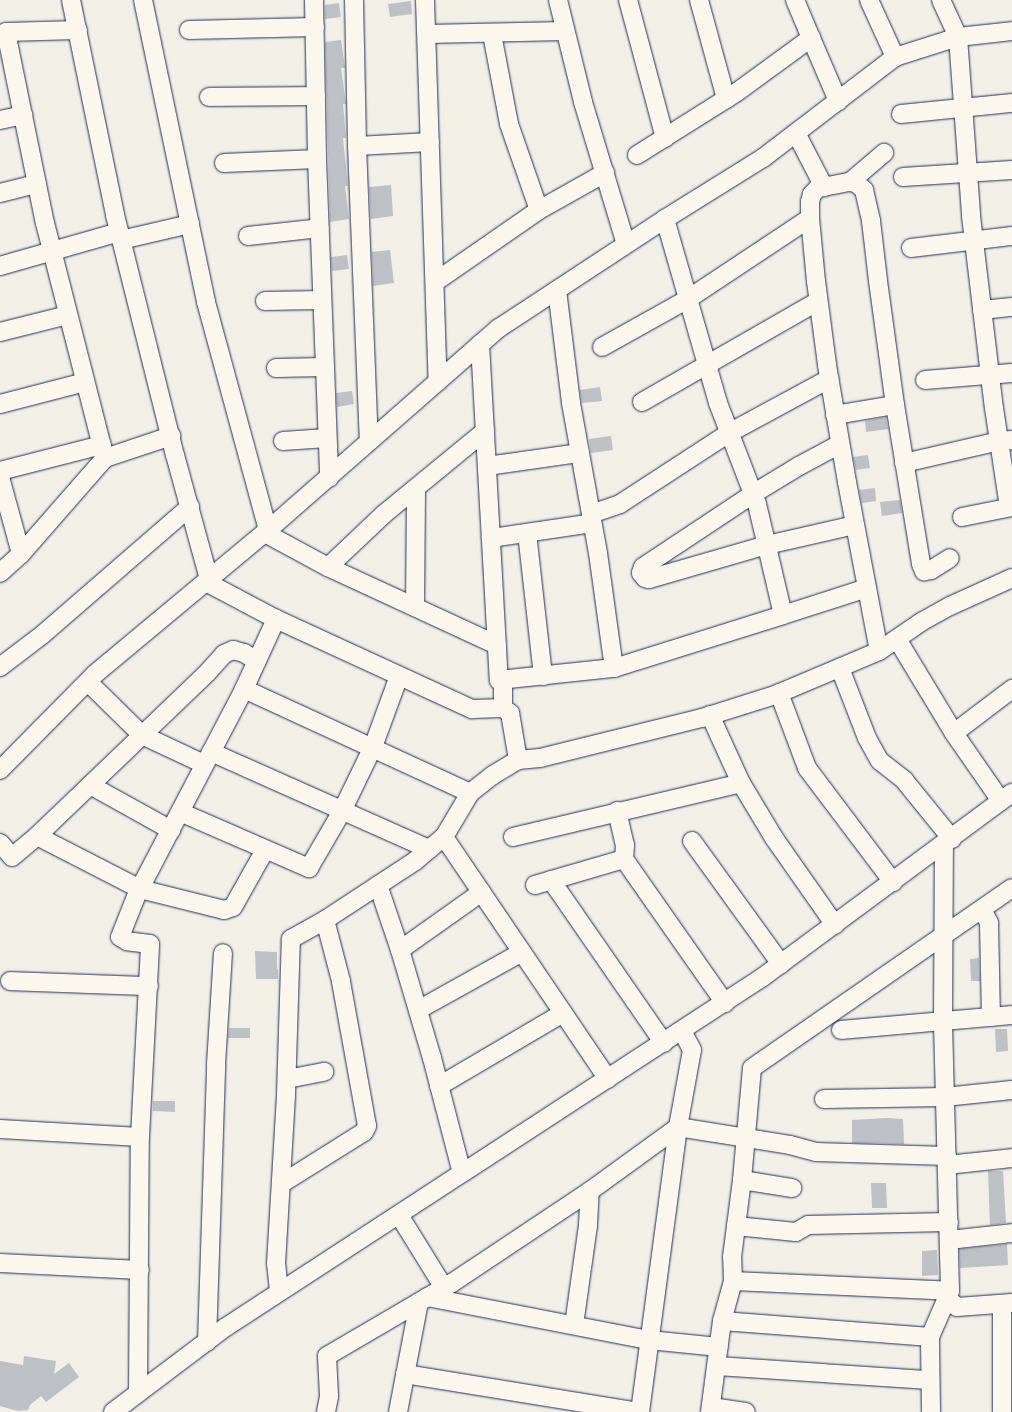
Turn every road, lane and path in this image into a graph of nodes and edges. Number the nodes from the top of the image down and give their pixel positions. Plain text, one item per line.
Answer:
1 (72, 0) edge
2 (143, 0) edge
3 (314, 0) edge
4 (354, 0) edge
5 (425, 0) edge
6 (558, 0) edge
7 (628, 0) edge
8 (699, 0) edge
9 (795, 0) edge
10 (869, 0) edge
11 (941, 0) edge
12 (314, 27) junction
13 (78, 30) junction
14 (189, 30) dead end
15 (565, 31) junction
16 (1012, 31) edge
17 (3, 32) edge
18 (427, 34) junction
19 (492, 34) junction
20 (958, 37) junction
21 (811, 38) junction
22 (895, 57) junction
23 (316, 96) junction
24 (209, 97) dead end
25 (726, 99) junction
26 (838, 101) junction
27 (1012, 103) edge
28 (963, 107) junction
29 (901, 114) dead end
30 (23, 115) junction
31 (0, 120) edge
32 (796, 133) junction
33 (665, 138) junction
34 (430, 142) junction
35 (357, 146) junction
36 (884, 153) dead end
37 (637, 155) dead end
38 (317, 159) junction
39 (224, 163) dead end
40 (1012, 170) edge
41 (605, 173) junction
42 (968, 173) junction
43 (902, 177) dead end
44 (850, 182) junction
45 (37, 184) junction
46 (824, 187) junction
47 (0, 193) edge
48 (539, 210) junction
49 (810, 218) junction
50 (665, 219) junction
51 (190, 224) junction
52 (320, 228) junction
53 (120, 236) junction
54 (248, 236) dead end
55 (1012, 236) edge
56 (974, 239) junction
57 (626, 244) junction
58 (911, 248) dead end
59 (52, 250) junction
60 (0, 266) edge
61 (435, 282) junction
62 (557, 290) junction
63 (688, 299) junction
64 (322, 300) junction
65 (265, 301) dead end
66 (818, 301) junction
67 (1012, 307) edge
68 (982, 310) junction
69 (68, 315) junction
70 (0, 332) edge
71 (480, 344) junction
72 (602, 347) dead end
73 (707, 364) junction
74 (325, 367) junction
75 (276, 368) dead end
76 (1012, 373) edge
77 (990, 375) junction
78 (829, 379) junction
79 (925, 380) dead end
80 (85, 382) junction
81 (438, 382) junction
82 (642, 402) dead end
83 (0, 404) edge
84 (894, 405) junction
85 (835, 416) junction
86 (485, 431) junction
87 (729, 432) junction
88 (170, 436) junction
89 (327, 438) junction
90 (1005, 440) edge
91 (283, 441) dead end
92 (369, 442) junction
93 (840, 444) junction
94 (104, 452) junction
95 (580, 453) junction
96 (904, 463) junction
97 (487, 466) junction
98 (0, 471) edge
99 (0, 477) edge
100 (329, 478) junction
101 (416, 488) junction
102 (753, 494) junction
103 (190, 507) junction
104 (1010, 507) edge
105 (962, 517) dead end
106 (592, 519) junction
107 (855, 525) junction
108 (266, 531) junction
109 (527, 533) junction
110 (491, 538) junction
111 (768, 545) junction
112 (21, 554) junction
113 (950, 558) dead end
114 (328, 567) junction
115 (0, 573) edge
116 (1012, 578) edge
117 (208, 580) junction
118 (867, 588) junction
119 (415, 607) junction
120 (783, 615) junction
121 (276, 619) junction
122 (897, 639) junction
123 (497, 645) junction
124 (879, 650) junction
125 (256, 661) junction
126 (0, 667) edge
127 (614, 668) junction
128 (840, 668) junction
129 (399, 676) junction
130 (543, 676) junction
131 (503, 679) junction
132 (88, 682) junction
133 (244, 689) junction
134 (1012, 689) edge
135 (779, 693) junction
136 (502, 708) junction
137 (710, 715) junction
138 (954, 733) junction
139 (142, 735) junction
140 (373, 747) junction
141 (207, 758) junction
142 (518, 760) junction
143 (0, 770) edge
144 (741, 782) junction
145 (90, 785) junction
146 (470, 793) junction
147 (1007, 797) edge
148 (342, 811) junction
149 (617, 811) junction
150 (180, 812) junction
151 (171, 830) junction
152 (37, 836) junction
153 (444, 837) junction
154 (513, 837) dead end
155 (692, 841) dead end
156 (948, 841) junction
157 (0, 843) edge
158 (429, 849) junction
159 (266, 850) junction
160 (624, 859) junction
161 (6, 862) edge
162 (893, 882) junction
163 (378, 885) junction
164 (1012, 888) edge
165 (140, 889) junction
166 (482, 892) junction
167 (982, 909) junction
168 (326, 920) junction
169 (835, 925) junction
170 (944, 935) junction
171 (400, 950) junction
172 (522, 952) junction
173 (223, 953) dead end
174 (781, 964) junction
175 (10, 981) dead end
176 (149, 986) junction
177 (725, 1003) junction
178 (418, 1010) junction
179 (563, 1013) junction
180 (1012, 1015) edge
181 (991, 1017) junction
182 (943, 1022) junction
183 (841, 1030) dead end
184 (682, 1031) junction
185 (664, 1043) junction
186 (324, 1072) dead end
187 (286, 1079) junction
188 (608, 1079) junction
189 (439, 1086) junction
190 (1012, 1090) edge
191 (945, 1097) junction
192 (824, 1099) dead end
193 (678, 1127) junction
194 (0, 1130) edge
195 (140, 1137) junction
196 (746, 1138) junction
197 (1012, 1158) edge
198 (947, 1160) junction
199 (462, 1173) junction
200 (742, 1180) junction
201 (281, 1184) junction
202 (792, 1188) dead end
203 (590, 1191) junction
204 (399, 1215) junction
205 (736, 1226) junction
206 (949, 1231) junction
207 (1012, 1233) edge
208 (0, 1263) edge
209 (140, 1270) junction
210 (733, 1281) junction
211 (444, 1288) junction
212 (279, 1292) junction
213 (949, 1295) junction
214 (423, 1300) junction
215 (1007, 1304) edge
216 (722, 1321) junction
217 (574, 1325) junction
218 (930, 1337) junction
219 (649, 1340) junction
220 (207, 1342) junction
221 (719, 1347) junction
222 (717, 1366) junction
223 (405, 1374) junction
224 (930, 1380) junction
225 (138, 1393) junction
226 (710, 1410) edge
227 (113, 1412) edge
228 (326, 1412) edge
229 (398, 1412) edge
230 (640, 1412) edge
231 (746, 1412) edge
232 (931, 1412) edge
233 (1002, 1412) edge

1 - 13 street
2 - 51 street
3 - 12 street
4 - 35 street
5 - 18 street
6 - 15 street
7 - 33 street
8 - 25 street
9 - 21 street
10 - 22 street
11 - 20 street
12 - 14 street
12 - 23 street
13 - 17 street
13 - 53 street
15 - 19 street
15 - 41 street
16 - 20 street
17 - 30 street
18 - 19 street
18 - 34 street
19 - 48 street
20 - 22 street
20 - 28 street
21 - 25 street
21 - 26 street
22 - 26 street
23 - 24 street
23 - 38 street
25 - 33 street
26 - 32 street
27 - 28 street
28 - 29 street
28 - 42 street
30 - 31 street
30 - 45 street
32 - 46 street
32 - 50 street
33 - 37 street
34 - 35 street
34 - 61 street
35 - 92 street
36 - 44 street
38 - 39 street
38 - 52 street
40 - 42 street
41 - 48 street
41 - 57 street
42 - 43 street
42 - 56 street
44 - 46 street
44 - 84 street
45 - 47 street
45 - 59 street
46 - 49 street
48 - 61 street
49 - 63 street
49 - 66 street
50 - 57 street
50 - 63 street
51 - 53 street
51 - 108 street
52 - 54 street
52 - 64 street
53 - 59 street
53 - 88 street
55 - 56 street
56 - 58 street
56 - 68 street
57 - 62 street
59 - 60 street
59 - 69 street
61 - 81 street
62 - 71 street
62 - 95 street
63 - 72 street
63 - 73 street
64 - 65 street
64 - 74 street
66 - 73 street
66 - 78 street
67 - 68 street
68 - 77 street
69 - 70 street
69 - 80 street
71 - 81 street
71 - 86 street
73 - 82 street
73 - 87 street
74 - 75 street
74 - 89 street
76 - 77 street
77 - 79 street
77 - 90 street
78 - 85 street
78 - 87 street
80 - 83 street
80 - 94 street
81 - 92 street
84 - 85 street
84 - 96 street
85 - 93 street
86 - 97 street
86 - 101 street
87 - 102 street
87 - 106 street
88 - 94 street
88 - 103 street
89 - 91 street
89 - 100 street
90 - 96 street
90 - 104 street
92 - 100 street
93 - 102 street
93 - 107 street
94 - 98 street
94 - 112 street
95 - 97 street
95 - 106 street
96 - 113 street
97 - 110 street
99 - 112 street
100 - 108 street
101 - 114 street
101 - 119 street
102 - 111 street
102 - 111 street
103 - 117 street
103 - 126 street
104 - 105 street
106 - 109 street
106 - 127 street
107 - 111 street
107 - 118 street
108 - 114 street
108 - 117 street
109 - 110 street
109 - 130 street
110 - 123 street
111 - 120 street
112 - 115 street
114 - 119 street
116 - 122 street
117 - 121 street
117 - 132 street
118 - 120 street
118 - 124 street
119 - 123 street
120 - 127 street
121 - 125 street
121 - 129 street
122 - 124 street
122 - 138 street
123 - 131 street
124 - 128 street
125 - 133 street
125 - 139 street
127 - 130 street
128 - 135 street
128 - 156 street
129 - 136 street
129 - 140 street
130 - 131 street
131 - 136 street
132 - 139 street
132 - 143 street
133 - 140 street
133 - 141 street
134 - 138 street
135 - 137 street
135 - 162 street
136 - 142 street
137 - 142 street
137 - 144 street
138 - 147 street
139 - 141 street
139 - 145 street
140 - 146 street
140 - 148 street
141 - 148 street
141 - 150 street
142 - 146 street
144 - 149 street
144 - 169 street
145 - 151 street
145 - 152 street
146 - 153 street
147 - 156 street
148 - 158 street
148 - 159 street
149 - 154 street
149 - 160 street
150 - 151 street
150 - 159 street
151 - 165 street
152 - 161 street
152 - 165 street
153 - 158 street
153 - 166 street
155 - 174 street
156 - 162 street
156 - 170 street
157 - 161 street
158 - 163 street
159 - 165 street
160 - 177 street
160 - 185 street
162 - 169 street
163 - 168 street
163 - 171 street
164 - 167 street
165 - 176 street
166 - 171 street
166 - 172 street
167 - 170 street
167 - 181 street
168 - 187 street
168 - 201 street
169 - 174 street
170 - 182 street
170 - 196 street
171 - 178 street
172 - 178 street
172 - 179 street
173 - 220 street
174 - 177 street
175 - 176 street
176 - 195 street
177 - 184 street
178 - 189 street
179 - 188 street
179 - 189 street
180 - 181 street
181 - 182 street
182 - 183 street
182 - 191 street
184 - 185 street
184 - 193 street
185 - 188 street
186 - 187 street
187 - 201 street
188 - 199 street
189 - 199 street
190 - 191 street
191 - 192 street
191 - 198 street
193 - 196 street
193 - 203 street
193 - 219 street
194 - 195 street
195 - 209 street
196 - 198 street
196 - 200 street
197 - 198 street
198 - 206 street
199 - 204 street
200 - 202 street
200 - 205 street
201 - 212 street
203 - 211 street
203 - 217 street
204 - 211 street
204 - 212 street
205 - 206 street
205 - 210 street
206 - 207 street
206 - 213 street
208 - 209 street
209 - 225 street
210 - 213 street
210 - 216 street
211 - 214 street
212 - 220 street
213 - 215 street
213 - 218 street
214 - 217 street
214 - 223 street
214 - 228 street
215 - 233 street
216 - 218 street
216 - 221 street
217 - 219 street
218 - 224 street
219 - 221 street
219 - 230 street
220 - 225 street
221 - 222 street
222 - 224 street
222 - 226 street
223 - 229 street
223 - 230 street
224 - 232 street
225 - 227 street
226 - 231 street

